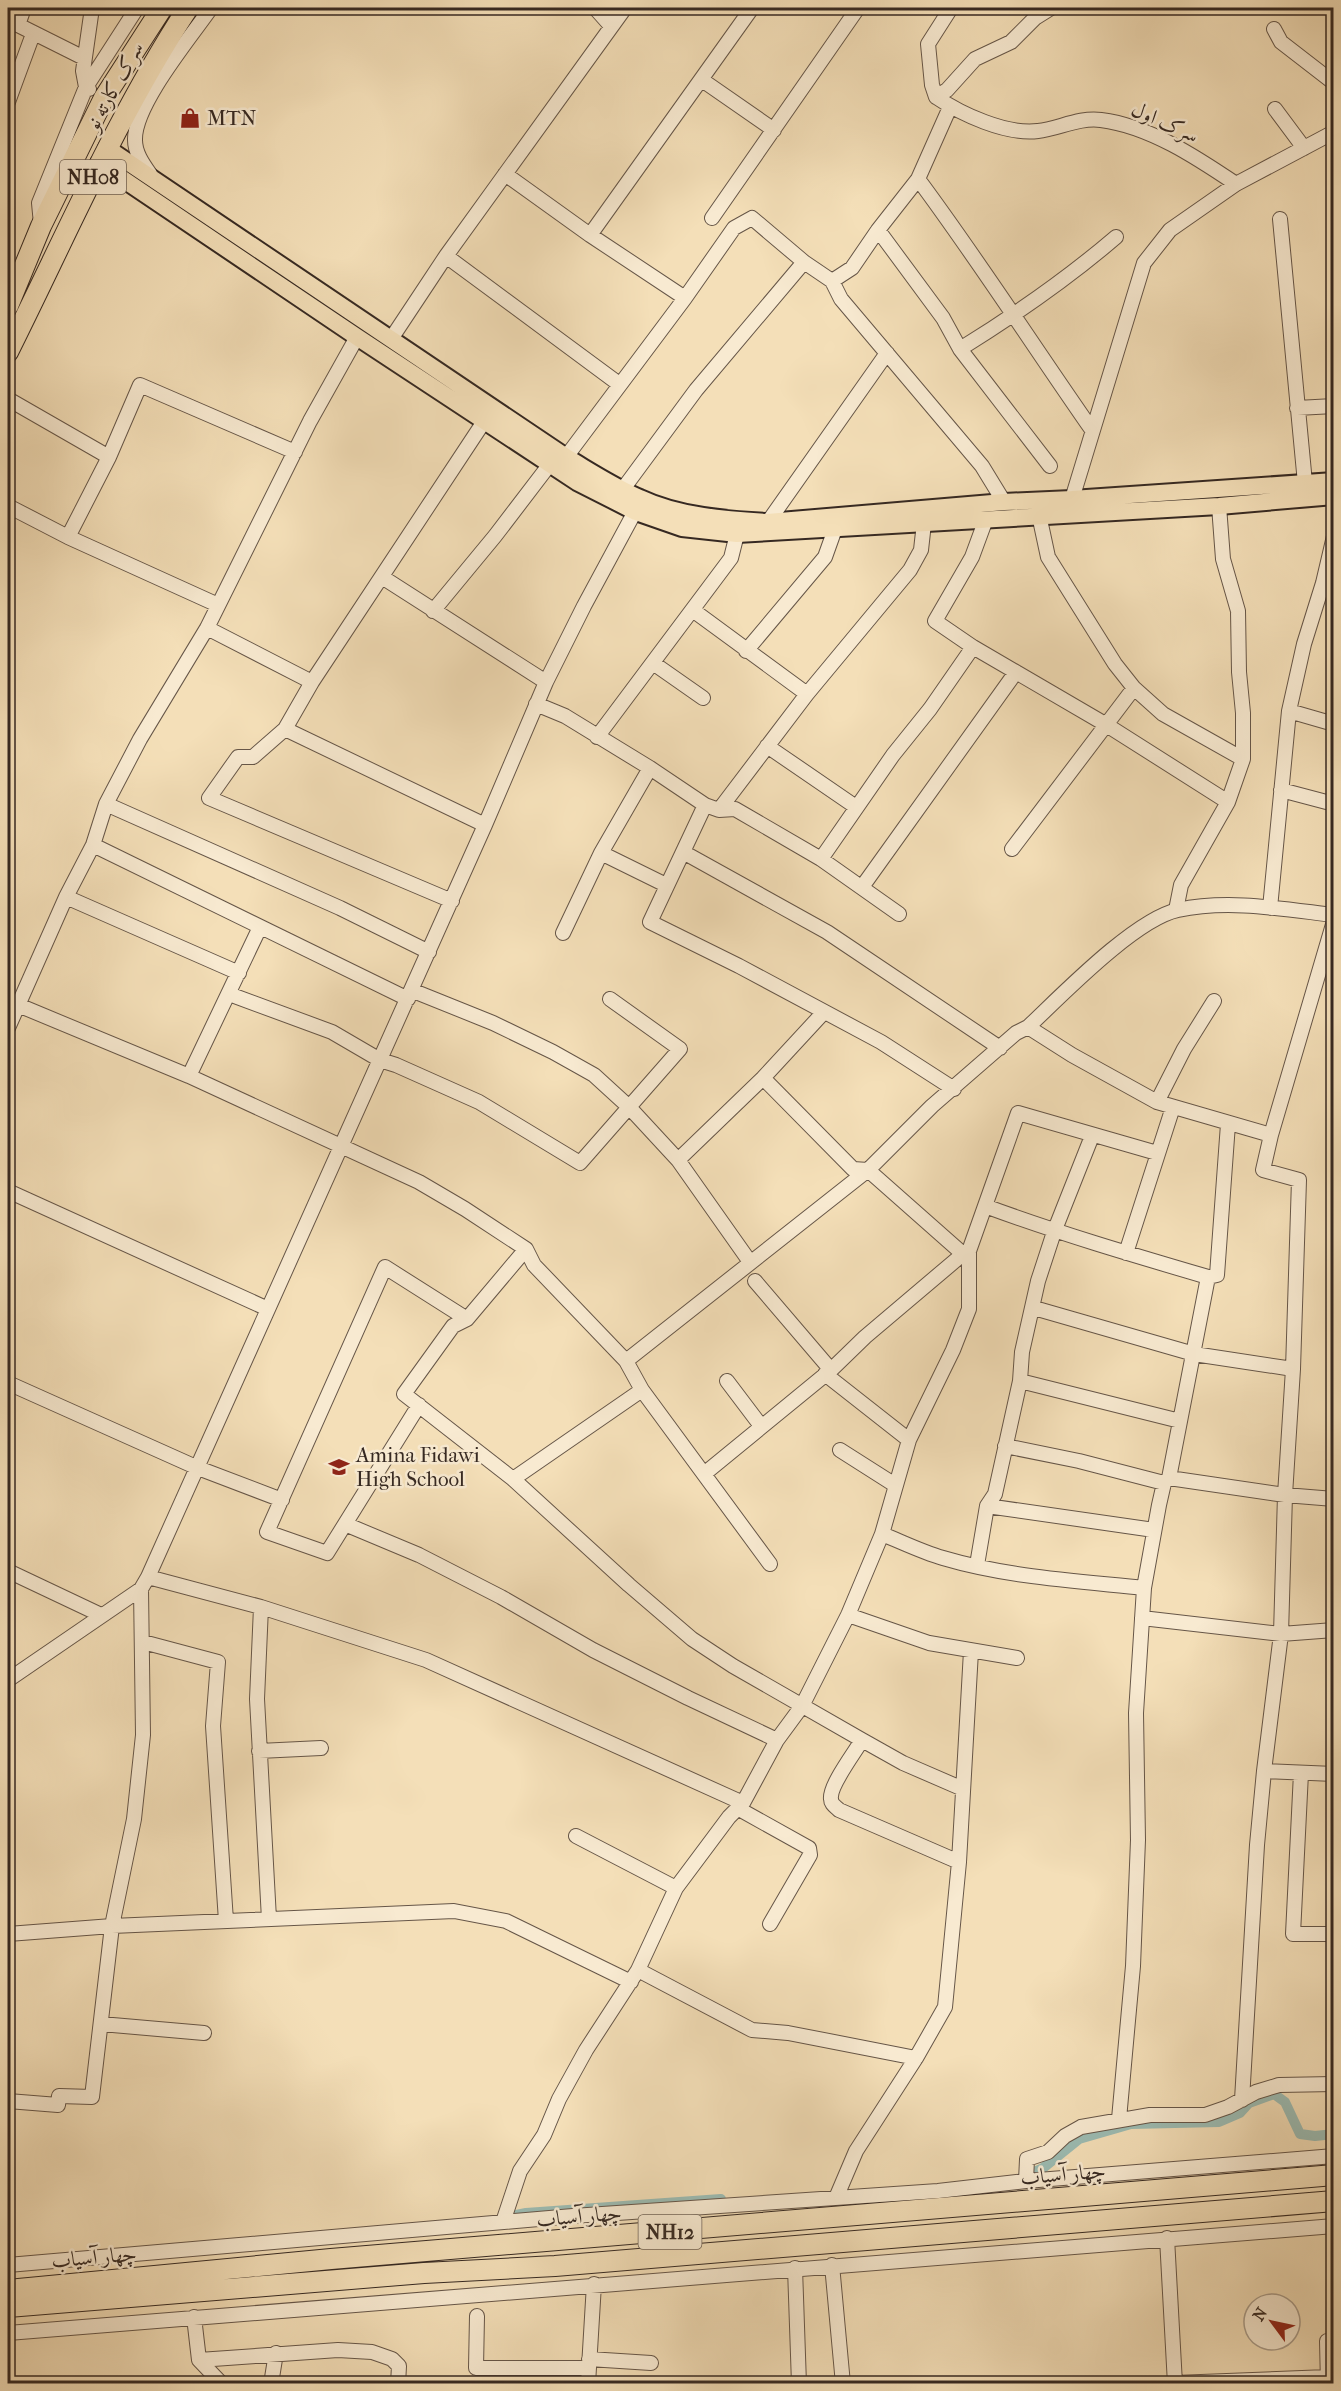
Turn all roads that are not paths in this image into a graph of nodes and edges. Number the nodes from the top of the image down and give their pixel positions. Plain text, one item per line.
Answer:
1 (24, 8) edge
2 (93, 8) edge
3 (137, 8) edge
4 (162, 8) edge
5 (188, 8) edge
6 (211, 8) edge
7 (595, 8) edge
8 (625, 8) edge
9 (752, 8) edge
10 (858, 8) edge
11 (1051, 8) edge
12 (942, 11) edge
13 (13, 24) edge
14 (611, 26) junction
15 (1274, 29) dead end
16 (33, 34) junction
17 (84, 58) junction
18 (702, 80) junction
19 (1334, 83) edge
20 (86, 87) junction
21 (936, 97) junction
22 (104, 98) junction
23 (8, 102) edge
24 (950, 107) junction
25 (1275, 109) dead end
26 (774, 130) junction
27 (1334, 132) edge
28 (1305, 148) junction
29 (103, 155) junction
30 (505, 174) junction
31 (918, 179) junction
32 (1236, 184) junction
33 (150, 186) junction
34 (712, 218) dead end
35 (1280, 219) dead end
36 (41, 226) junction
37 (878, 230) junction
38 (590, 235) junction
39 (1116, 237) dead end
40 (446, 256) junction
41 (804, 262) junction
42 (832, 281) junction
43 (685, 298) junction
44 (8, 302) edge
45 (1012, 316) junction
46 (357, 337) junction
47 (391, 339) junction
48 (960, 349) junction
49 (8, 352) edge
50 (887, 353) junction
51 (619, 384) junction
52 (8, 399) edge
53 (1334, 406) edge
54 (1297, 408) junction
55 (485, 420) junction
56 (1092, 430) junction
57 (295, 452) junction
58 (109, 457) junction
59 (566, 457) junction
60 (550, 464) junction
61 (1050, 466) dead end
62 (1334, 481) edge
63 (1305, 483) junction
64 (623, 489) junction
65 (1334, 496) edge
66 (1072, 499) junction
67 (1004, 502) junction
68 (8, 506) edge
69 (639, 506) junction
70 (1219, 506) junction
71 (1039, 515) junction
72 (986, 519) junction
73 (768, 522) junction
74 (924, 523) junction
75 (835, 529) junction
76 (737, 534) junction
77 (1334, 536) edge
78 (68, 537) junction
79 (382, 578) junction
80 (218, 605) junction
81 (433, 611) junction
82 (694, 611) junction
83 (207, 628) junction
84 (974, 647) junction
85 (746, 651) junction
86 (652, 663) junction
87 (1016, 672) junction
88 (312, 682) junction
89 (546, 682) junction
90 (1134, 688) junction
91 (807, 694) junction
92 (703, 698) dead end
93 (536, 704) junction
94 (1289, 711) junction
95 (1105, 724) junction
96 (1334, 724) edge
97 (285, 729) junction
98 (597, 737) junction
99 (767, 746) junction
100 (1243, 759) junction
101 (650, 768) junction
102 (1281, 790) junction
103 (1228, 802) junction
104 (106, 804) junction
105 (1334, 804) edge
106 (705, 806) junction
107 (856, 807) junction
108 (719, 810) junction
109 (485, 825) junction
110 (93, 844) junction
111 (1012, 849) dead end
112 (683, 852) junction
113 (601, 853) junction
114 (820, 859) junction
115 (666, 885) junction
116 (862, 887) junction
117 (66, 897) junction
118 (452, 901) junction
119 (1270, 908) junction
120 (1176, 910) junction
121 (899, 915) dead end
122 (1334, 915) edge
123 (1334, 921) edge
124 (260, 927) junction
125 (563, 933) dead end
126 (429, 952) junction
127 (239, 973) junction
128 (229, 994) junction
129 (409, 995) junction
130 (610, 999) dead end
131 (1214, 1001) dead end
132 (18, 1005) junction
133 (824, 1012) junction
134 (1028, 1027) junction
135 (8, 1028) edge
136 (1000, 1047) junction
137 (380, 1060) junction
138 (189, 1076) junction
139 (764, 1078) junction
140 (954, 1089) junction
141 (1157, 1102) junction
142 (629, 1107) junction
143 (1173, 1107) junction
144 (1228, 1124) junction
145 (1271, 1135) junction
146 (1092, 1136) junction
147 (342, 1147) junction
148 (1157, 1153) junction
149 (678, 1160) junction
150 (868, 1170) junction
151 (8, 1191) edge
152 (984, 1206) junction
153 (1054, 1232) junction
154 (526, 1249) junction
155 (966, 1252) junction
156 (1126, 1253) junction
157 (750, 1262) junction
158 (1208, 1277) junction
159 (755, 1281) dead end
160 (1034, 1308) junction
161 (268, 1310) junction
162 (467, 1319) junction
163 (1194, 1354) junction
164 (626, 1361) junction
165 (1293, 1370) junction
166 (828, 1372) junction
167 (727, 1381) dead end
168 (1020, 1381) junction
169 (8, 1383) edge
170 (642, 1390) junction
171 (418, 1405) junction
172 (1180, 1421) junction
173 (761, 1426) junction
174 (909, 1440) junction
175 (1005, 1446) junction
176 (840, 1450) dead end
177 (198, 1468) junction
178 (704, 1474) junction
179 (513, 1479) junction
180 (1167, 1481) junction
181 (895, 1485) junction
182 (1285, 1495) junction
183 (1334, 1499) edge
184 (282, 1500) junction
185 (987, 1506) junction
186 (345, 1524) junction
187 (1154, 1530) junction
188 (882, 1534) junction
189 (770, 1564) dead end
190 (977, 1565) junction
191 (8, 1571) edge
192 (144, 1583) junction
193 (1144, 1588) junction
194 (261, 1607) junction
195 (102, 1615) junction
196 (849, 1615) junction
197 (1142, 1618) junction
198 (1334, 1630) edge
199 (1281, 1634) junction
200 (143, 1642) junction
201 (971, 1651) junction
202 (1017, 1658) dead end
203 (8, 1680) edge
204 (802, 1706) junction
205 (777, 1740) junction
206 (862, 1740) junction
207 (321, 1748) dead end
208 (259, 1751) junction
209 (1264, 1771) junction
210 (1301, 1773) junction
211 (1334, 1774) edge
212 (963, 1789) junction
213 (741, 1806) junction
214 (576, 1836) dead end
215 (959, 1862) junction
216 (676, 1888) junction
217 (269, 1919) junction
218 (226, 1921) junction
219 (770, 1924) dead end
220 (112, 1926) junction
221 (8, 1934) edge
222 (1334, 1934) edge
223 (634, 1976) junction
224 (100, 2024) junction
225 (204, 2033) dead end
226 (916, 2058) junction
227 (1334, 2084) edge
228 (1242, 2100) junction
229 (8, 2101) edge
230 (1119, 2119) junction
231 (1334, 2156) edge
232 (1027, 2174) junction
233 (1334, 2175) edge
234 (1163, 2190) junction
235 (838, 2193) junction
236 (1334, 2201) edge
237 (1164, 2214) junction
238 (503, 2222) junction
239 (1334, 2226) edge
240 (1167, 2238) junction
241 (423, 2253) junction
242 (8, 2265) edge
243 (832, 2265) junction
244 (795, 2268) junction
245 (424, 2273) junction
246 (594, 2284) junction
247 (8, 2289) edge
248 (8, 2307) edge
249 (477, 2316) dead end
250 (194, 2317) junction
251 (8, 2333) edge
252 (1327, 2341) dead end
253 (276, 2353) junction
254 (200, 2360) junction
255 (651, 2363) dead end
256 (589, 2364) junction
257 (537, 2369) junction
258 (1328, 2380) edge
259 (1175, 2383) edge
260 (222, 2384) edge
261 (271, 2384) edge
262 (398, 2384) edge
263 (536, 2384) edge
264 (588, 2384) edge
265 (799, 2384) edge
266 (843, 2384) edge

1 - 13 street
2 - 17 street
3 - 20 street
4 - 22 highway, سرک کارته نو / NH08
5 - 29 highway, سرک کارته نو / NH08
6 - 33 street
7 - 14 street
8 - 14 street
9 - 18 street
10 - 26 street
11 - 21 street
12 - 21 street
13 - 16 street
14 - 30 street
15 - 19 street
16 - 17 street
16 - 23 street
17 - 20 street
18 - 26 street
18 - 38 street
20 - 22 street
20 - 36 street
21 - 24 street, سرک اول
22 - 36 highway, سرک کارته نو / NH08
24 - 31 street
24 - 32 street, سرک اول
25 - 28 street
26 - 34 street
27 - 28 street
28 - 32 street
29 - 33 main road
29 - 49 highway, سرک کارته نو / NH08
30 - 38 street
30 - 40 street
31 - 37 street
31 - 45 street
32 - 56 street
33 - 46 main road
33 - 47 main road
35 - 54 street
36 - 44 highway, سرک کارته نو / NH08
37 - 42 street
37 - 48 street
38 - 43 street
39 - 45 street
40 - 47 street
40 - 51 street
41 - 42 street
41 - 43 street
41 - 64 street
42 - 50 street
43 - 51 street
45 - 48 street
45 - 56 street
46 - 55 main road
46 - 57 street
47 - 59 main road
48 - 61 street
50 - 67 street
50 - 73 street
51 - 59 street
52 - 58 street
53 - 54 street
54 - 63 street
55 - 60 main road
55 - 79 street
56 - 66 street
57 - 58 street
57 - 80 street
58 - 78 street
59 - 64 main road
60 - 69 main road
60 - 81 street
62 - 63 main road
63 - 66 main road
64 - 69 main road
65 - 70 main road
66 - 67 main road
67 - 73 main road
68 - 78 street
69 - 73 main road
69 - 76 main road
69 - 89 street
70 - 71 main road
70 - 100 street
71 - 72 main road
71 - 90 street
72 - 74 main road
72 - 84 street
74 - 75 main road
74 - 91 street
75 - 76 main road
75 - 85 street
76 - 82 street
77 - 94 street
78 - 80 street
79 - 81 street
79 - 88 street
80 - 83 street
81 - 89 street
82 - 85 street
82 - 86 street
83 - 88 street
83 - 104 street
84 - 87 street
84 - 107 street
85 - 91 street
86 - 92 street
86 - 98 street
87 - 95 street
87 - 116 street
88 - 97 street
89 - 93 street
90 - 95 street
90 - 100 street
91 - 99 street
93 - 98 street
93 - 109 street
94 - 96 street
94 - 102 street
95 - 103 street
95 - 111 street
97 - 109 street
97 - 118 street
98 - 101 street
99 - 107 street
99 - 108 street
100 - 103 street
101 - 106 street
101 - 113 street
102 - 105 street
102 - 119 street
103 - 120 street
104 - 110 street
104 - 126 street
106 - 108 street
106 - 112 street
107 - 114 street
108 - 114 street
109 - 118 street
110 - 117 street
110 - 124 street
112 - 115 street
112 - 136 street
113 - 115 street
113 - 125 street
114 - 116 street
115 - 133 street
116 - 121 street
117 - 127 street
117 - 132 street
118 - 126 street
119 - 120 street
119 - 122 street
120 - 134 street
123 - 145 street
124 - 127 street
124 - 129 street
126 - 129 street
127 - 128 street
128 - 137 street
128 - 138 street
129 - 137 street
129 - 142 street
130 - 142 street
131 - 141 street
132 - 135 street
132 - 138 street
133 - 139 street
133 - 140 street
134 - 136 street
134 - 141 street
136 - 140 street
137 - 142 street
137 - 147 street
138 - 147 street
139 - 149 street
139 - 150 street
140 - 150 street
141 - 143 street
142 - 149 street
143 - 144 street
143 - 148 street
144 - 145 street
144 - 158 street
145 - 165 street
146 - 148 street
146 - 152 street
146 - 153 street
147 - 154 street
147 - 161 street
148 - 156 street
149 - 157 street
150 - 155 street
150 - 157 street
151 - 161 street
152 - 153 street
152 - 155 street
153 - 156 street
153 - 160 street
154 - 162 street
154 - 164 street
155 - 166 street
155 - 174 street
156 - 158 street
157 - 164 street
158 - 163 street
159 - 166 street
160 - 163 street
160 - 168 street
161 - 177 street
162 - 171 street
162 - 184 street
163 - 165 street
163 - 172 street
164 - 170 street
165 - 182 street
166 - 173 street
166 - 174 street
167 - 173 street
168 - 172 street
168 - 175 street
169 - 177 street
170 - 178 street
170 - 179 street
171 - 179 street
171 - 186 street
172 - 180 street
173 - 178 street
174 - 181 street
175 - 180 street
175 - 185 street
176 - 181 street
177 - 184 street
177 - 192 street
178 - 189 street
179 - 204 street
180 - 182 street
180 - 187 street
181 - 188 street
182 - 183 street
182 - 199 street
184 - 186 street
185 - 187 street
185 - 190 street
186 - 205 street
187 - 193 street
188 - 190 street
188 - 196 street
190 - 193 street
191 - 195 street
192 - 194 street
192 - 195 street
192 - 200 street
193 - 197 street
194 - 208 street
194 - 213 street
195 - 203 street
196 - 201 street
196 - 204 street
197 - 199 street
197 - 230 street
198 - 199 street
199 - 209 street
200 - 218 street
200 - 220 street
201 - 202 street
201 - 212 street
204 - 205 street
204 - 206 street
205 - 213 street
206 - 212 street
206 - 215 street
207 - 208 street
208 - 217 street
209 - 210 street
209 - 228 street
210 - 211 street
210 - 222 street
212 - 215 street
213 - 216 street
213 - 219 street
214 - 216 street
215 - 226 street
216 - 223 street
217 - 218 street
217 - 223 street
218 - 220 street
220 - 221 street
220 - 224 street
223 - 226 street
223 - 238 street
224 - 225 street
224 - 229 street
226 - 235 street
227 - 228 street
228 - 230 street
230 - 232 street
231 - 232 street
232 - 235 street
233 - 234 highway, چهار آسیاب / NH12
234 - 237 highway
234 - 241 highway, چهار آسیاب / NH12
235 - 238 street
236 - 237 highway, چهار آسیاب / NH12
237 - 245 highway, چهار آسیاب / NH12
238 - 242 street
239 - 240 street
240 - 243 street
240 - 259 street
241 - 245 highway
241 - 247 highway, چهار آسیاب / NH12
243 - 244 street
243 - 266 street
244 - 246 street
244 - 265 street
245 - 248 highway, چهار آسیاب / NH12
246 - 250 street
246 - 256 street
249 - 257 street
250 - 251 street
250 - 254 street
252 - 258 street
253 - 254 street
253 - 261 street
253 - 262 street
254 - 260 street
255 - 256 street
256 - 257 street
256 - 264 street
257 - 263 street
258 - 259 street

